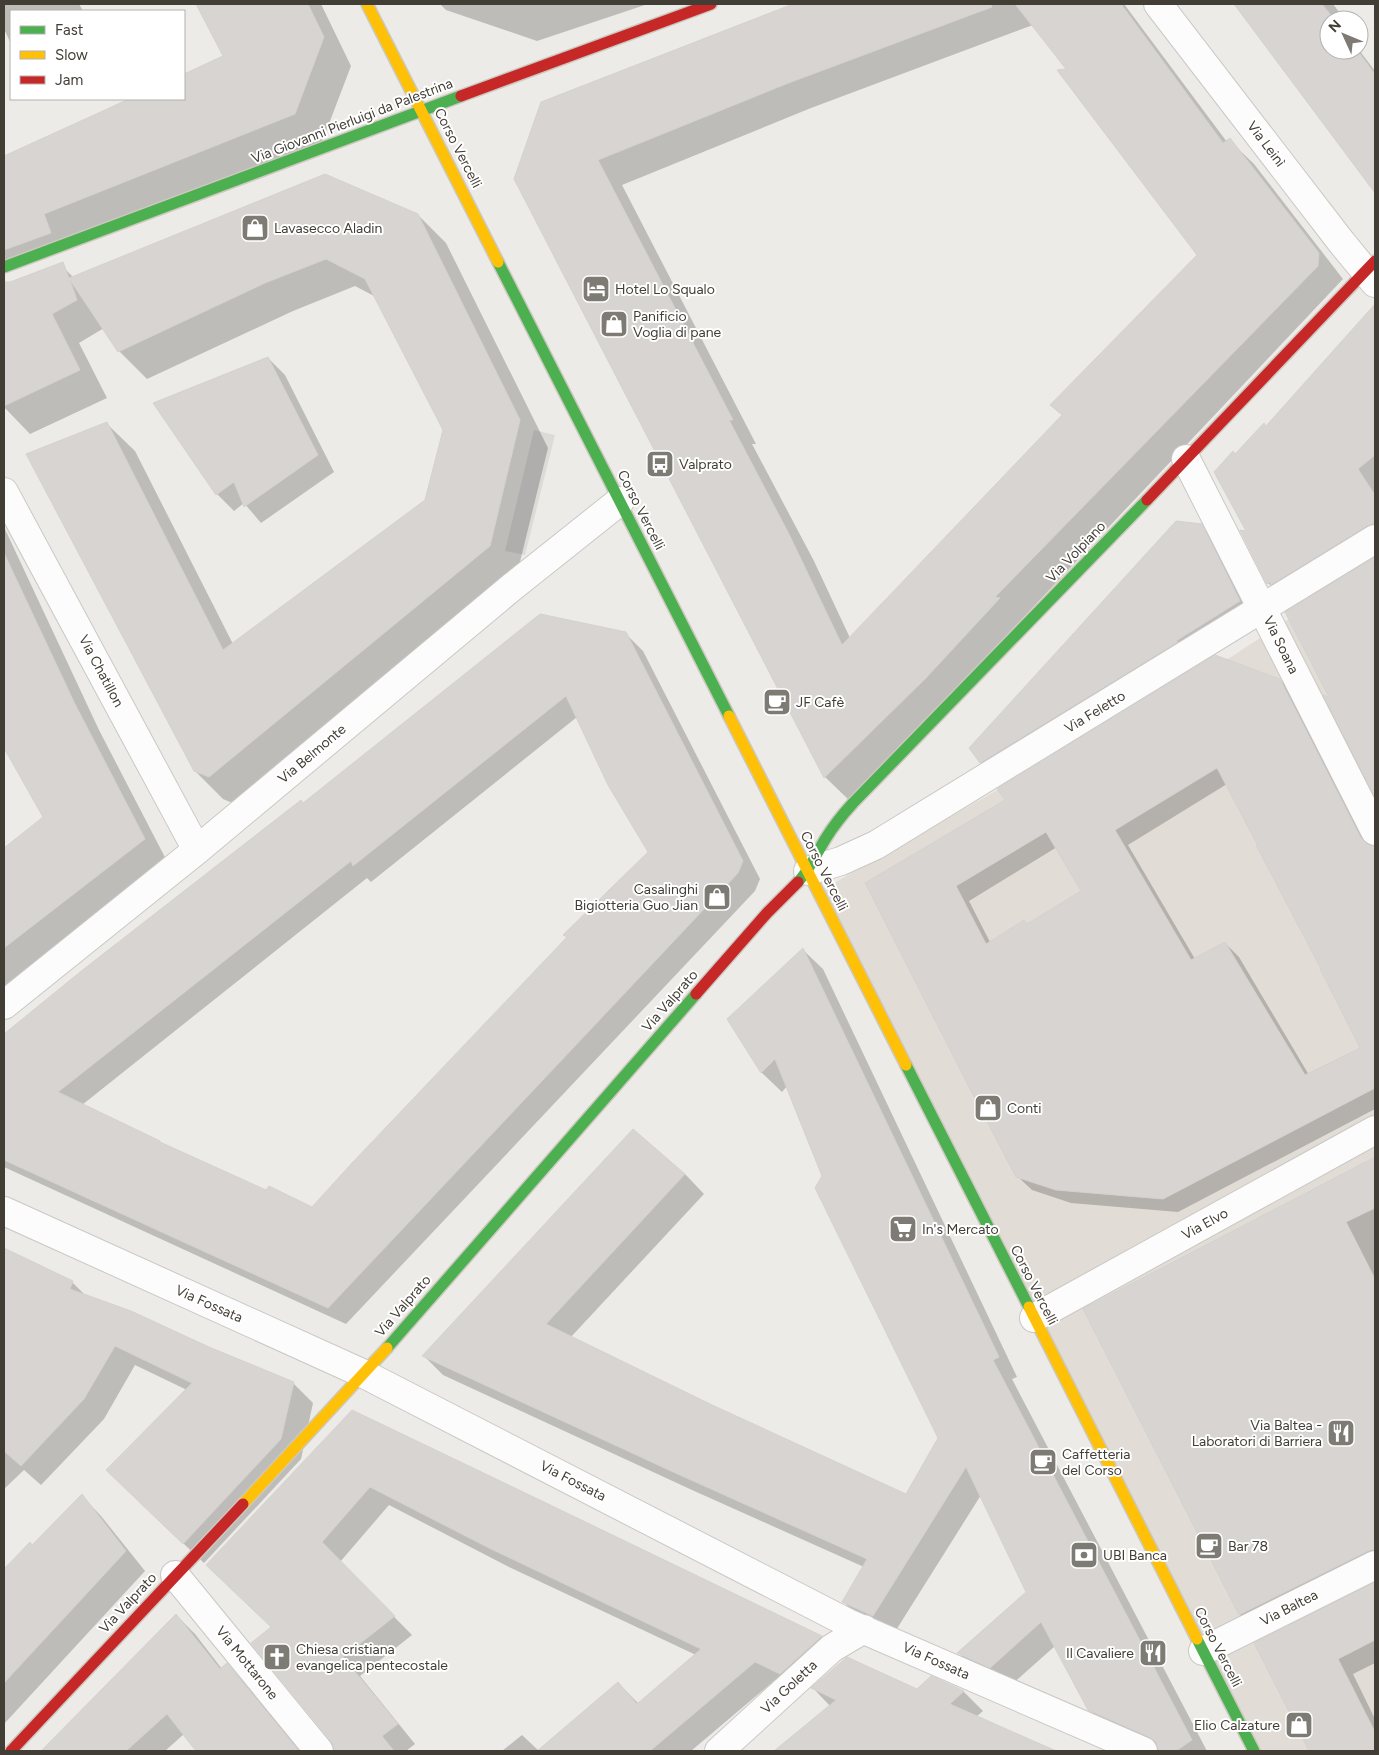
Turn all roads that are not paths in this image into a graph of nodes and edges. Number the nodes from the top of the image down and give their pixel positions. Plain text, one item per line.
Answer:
1 (367, 4) edge
2 (711, 4) edge
3 (1158, 4) edge
4 (422, 110) junction
5 (4, 267) edge
6 (1372, 272) edge
7 (1186, 459) junction
8 (4, 492) edge
9 (620, 501) junction
10 (1375, 539) edge
11 (1262, 608) junction
12 (1375, 831) edge
13 (197, 850) junction
14 (808, 871) junction
15 (4, 1005) edge
16 (1375, 1130) edge
17 (4, 1211) edge
18 (1034, 1318) junction
19 (364, 1374) junction
20 (1375, 1565) edge
21 (175, 1575) junction
22 (864, 1630) junction
23 (1203, 1651) junction
24 (11, 1751) edge
25 (319, 1751) edge
26 (720, 1751) edge
27 (1143, 1751) edge
28 (1254, 1751) edge

1 - 4 street, Corso Vercelli
2 - 4 street, Via Giovanni Pierluigi da Palestrina
3 - 6 street, Via Leinì
4 - 5 street, Via Giovanni Pierluigi da Palestrina
4 - 9 street, Corso Vercelli
6 - 7 street, Via Volpiano
7 - 11 street, Via Soana
7 - 14 street, Via Volpiano
8 - 13 street, Via Chatillon
9 - 13 street, Via Belmonte
9 - 14 street, Corso Vercelli
10 - 11 street, Via Feletto
11 - 12 street, Via Soana
11 - 14 street, Via Feletto
13 - 15 street, Via Belmonte
14 - 18 street, Corso Vercelli
14 - 19 street, Via Valprato
16 - 18 street, Via Elvo
17 - 19 street, Via Fossata
18 - 23 street, Corso Vercelli
19 - 21 street, Via Valprato
19 - 22 street, Via Fossata
20 - 23 street, Via Baltea
21 - 24 street, Via Valprato
21 - 25 street, Via Mottarone
22 - 26 street, Via Goletta
22 - 27 street, Via Fossata
23 - 28 street, Corso Vercelli

